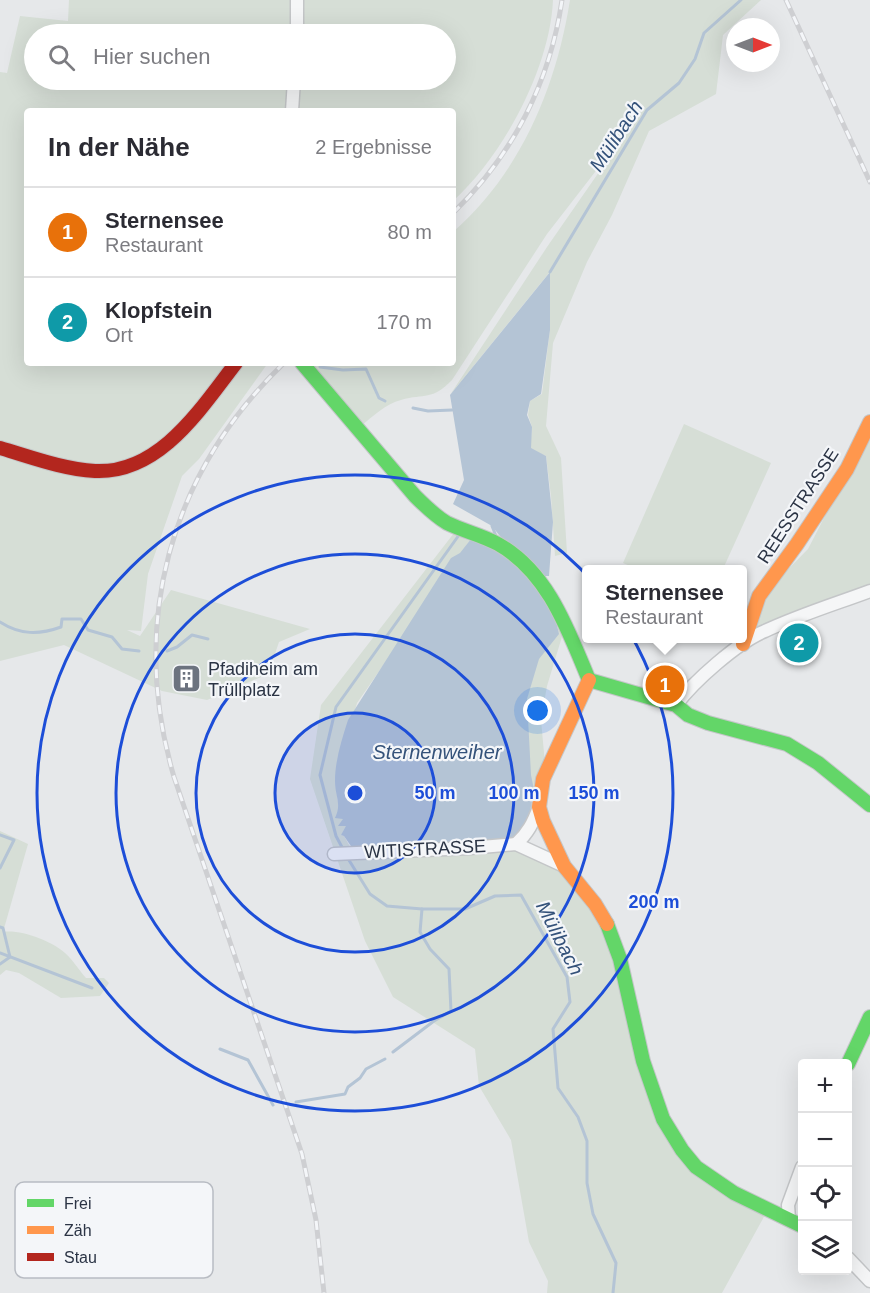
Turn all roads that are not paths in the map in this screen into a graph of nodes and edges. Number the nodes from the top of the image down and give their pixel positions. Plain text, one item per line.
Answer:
1 (297, 0) edge
2 (297, 24) edge
3 (293, 90) edge
4 (292, 108) edge
5 (234, 366) edge
6 (305, 366) edge
7 (870, 422) edge
8 (0, 448) edge
9 (870, 591) edge
10 (747, 632) edge
11 (747, 642) edge
12 (743, 644) edge
13 (590, 680) junction
14 (676, 705) junction
15 (870, 805) edge
16 (539, 807) junction
17 (516, 844) junction
18 (334, 854) dead end
19 (564, 866) junction
20 (870, 1017) edge
21 (850, 1059) edge
22 (798, 1178) edge
23 (789, 1218) junction
24 (798, 1224) edge
25 (852, 1262) edge
26 (870, 1281) edge

1 - 2 street
3 - 4 street
5 - 8 street
6 - 13 street
7 - 10 street, REESSTRASSE
9 - 11 street
12 - 14 street
13 - 14 street
13 - 16 street
14 - 15 street
16 - 17 street
16 - 19 street
17 - 18 street, WITISTRASSE
17 - 19 street, WITISTRASSE
19 - 23 street
20 - 21 street
22 - 23 street
23 - 24 street
25 - 26 street

